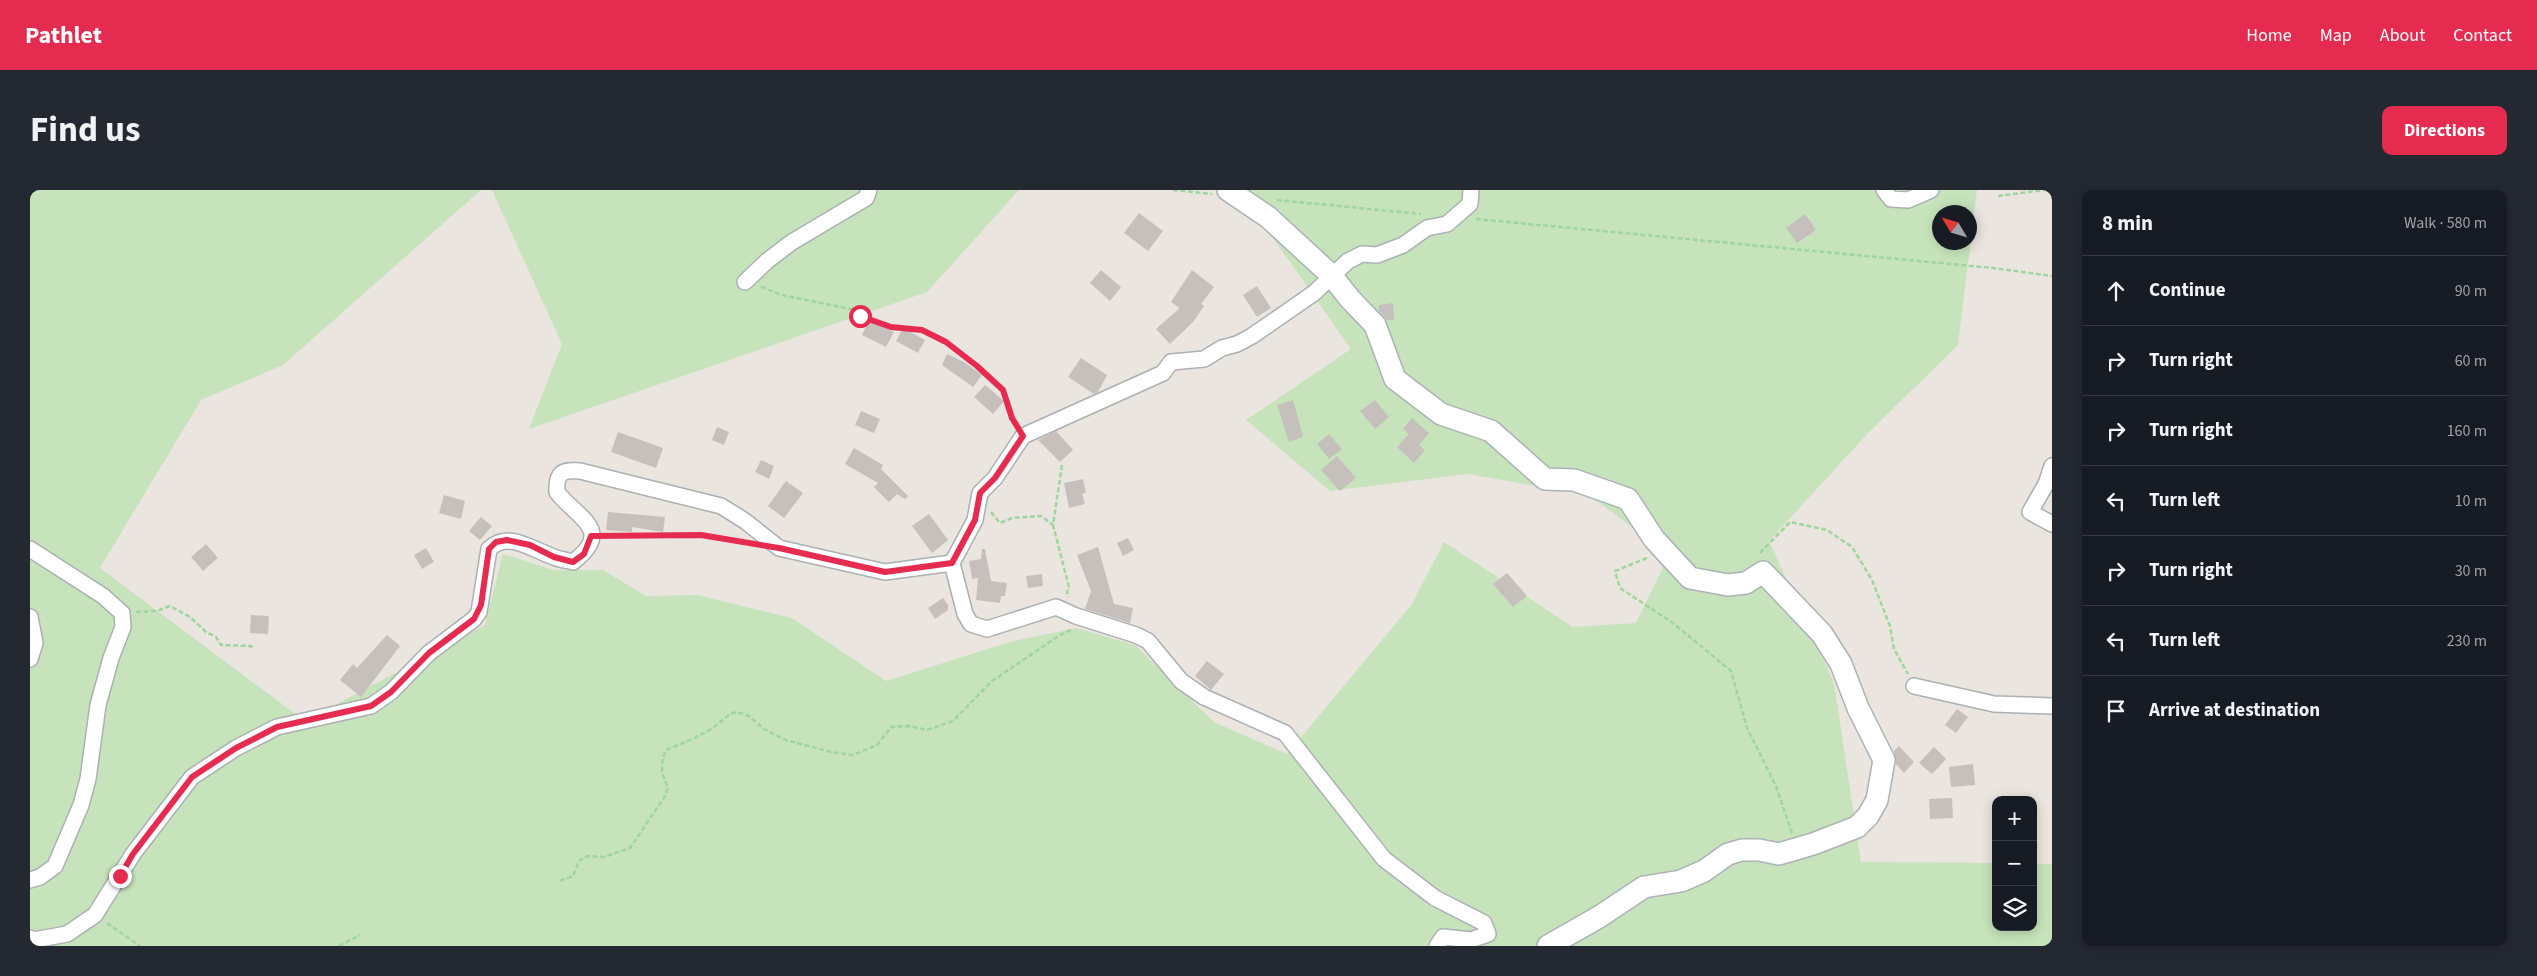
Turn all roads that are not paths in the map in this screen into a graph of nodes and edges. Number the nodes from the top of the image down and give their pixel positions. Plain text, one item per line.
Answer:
1 (869, 190) edge
2 (1471, 190) edge
3 (1884, 190) edge
4 (1931, 190) edge
5 (1220, 192) edge
6 (1331, 275) junction
7 (745, 282) road end
8 (2052, 466) edge
9 (2052, 524) edge
10 (30, 549) edge
11 (952, 563) junction
12 (30, 616) edge
13 (30, 659) edge
14 (1914, 686) road end
15 (2052, 706) edge
16 (30, 880) edge
17 (31, 940) edge
18 (1437, 946) edge
19 (1548, 946) edge

1 - 7 street
2 - 6 street
3 - 4 street
5 - 6 street
6 - 11 street
6 - 19 street
8 - 9 street
10 - 16 street
11 - 17 street
11 - 18 street
12 - 13 street
14 - 15 street

